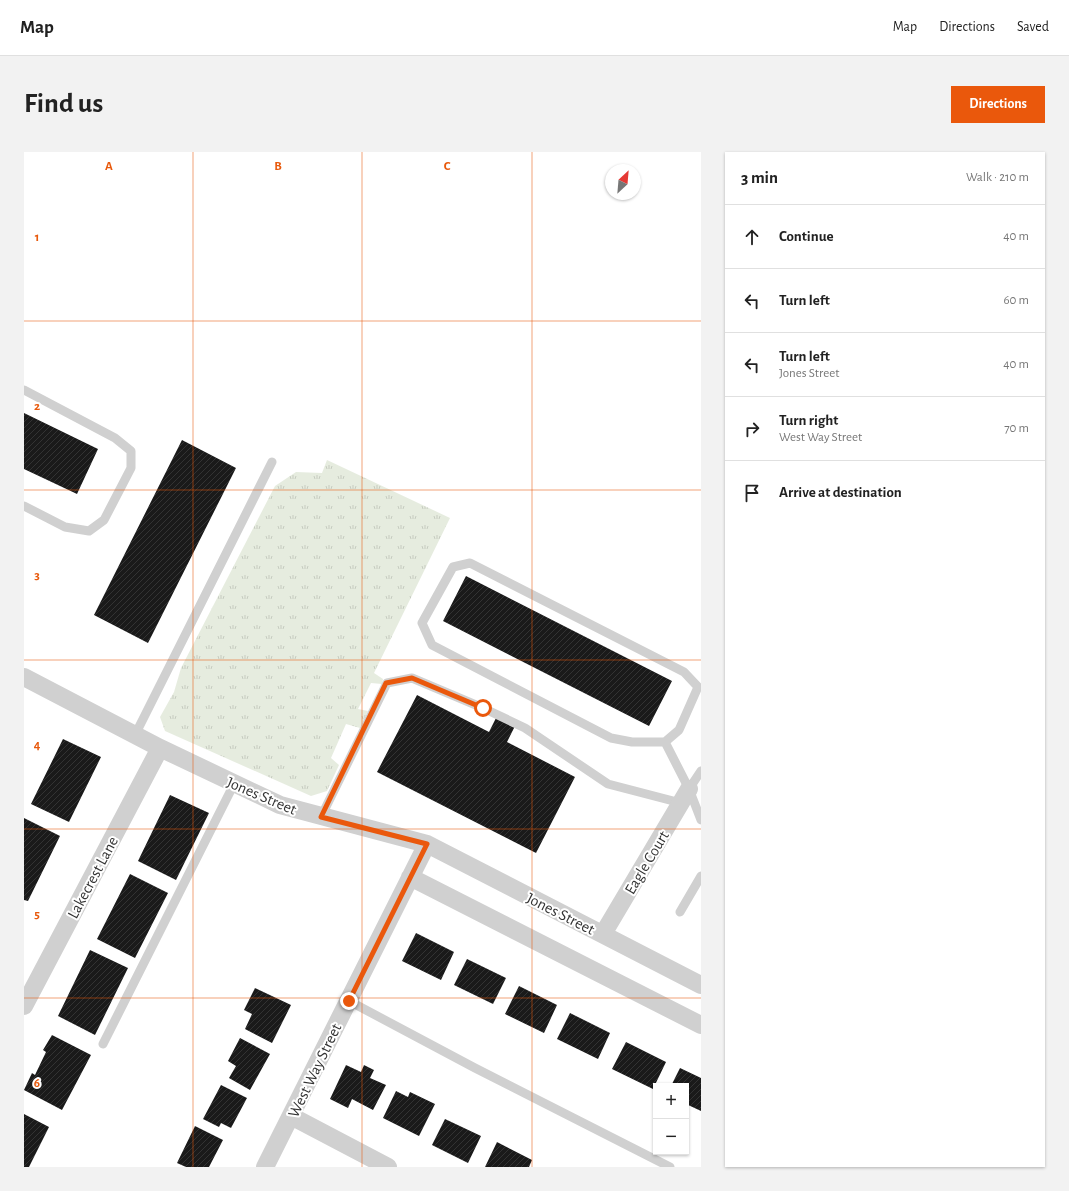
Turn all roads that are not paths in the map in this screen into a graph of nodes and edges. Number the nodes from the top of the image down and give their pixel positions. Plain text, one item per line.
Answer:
1 (24, 390) edge
2 (272, 462) dead end
3 (24, 506) edge
4 (24, 677) edge
5 (135, 735) junction
6 (665, 742) junction
7 (160, 748) junction
8 (701, 771) edge
9 (234, 784) junction
10 (690, 794) edge
11 (321, 817) junction
12 (701, 820) edge
13 (427, 844) junction
14 (701, 876) edge
15 (410, 877) junction
16 (680, 912) dead end
17 (603, 934) junction
18 (701, 985) edge
19 (349, 1001) junction
20 (24, 1006) edge
21 (701, 1025) edge
22 (103, 1044) dead end
23 (291, 1116) junction
24 (265, 1167) edge
25 (388, 1167) edge
26 (670, 1167) edge

1 - 3 lane
2 - 5 lane
4 - 5 street, Jones Street
5 - 7 street, Jones Street
6 - 6 lane
6 - 10 lane
7 - 9 street, Jones Street
7 - 20 street, Lakecrest Lane
8 - 10 lane
9 - 11 street, Jones Street
9 - 22 lane
10 - 11 lane
10 - 12 lane
10 - 17 street, Eagle Court
11 - 13 street, Jones Street
13 - 15 street, West Way Street
13 - 17 street, Jones Street
14 - 16 lane
15 - 19 street, West Way Street
15 - 21 street
17 - 18 street, Jones Street
19 - 23 street, West Way Street
19 - 26 lane
23 - 24 street, West Way Street
23 - 25 street

